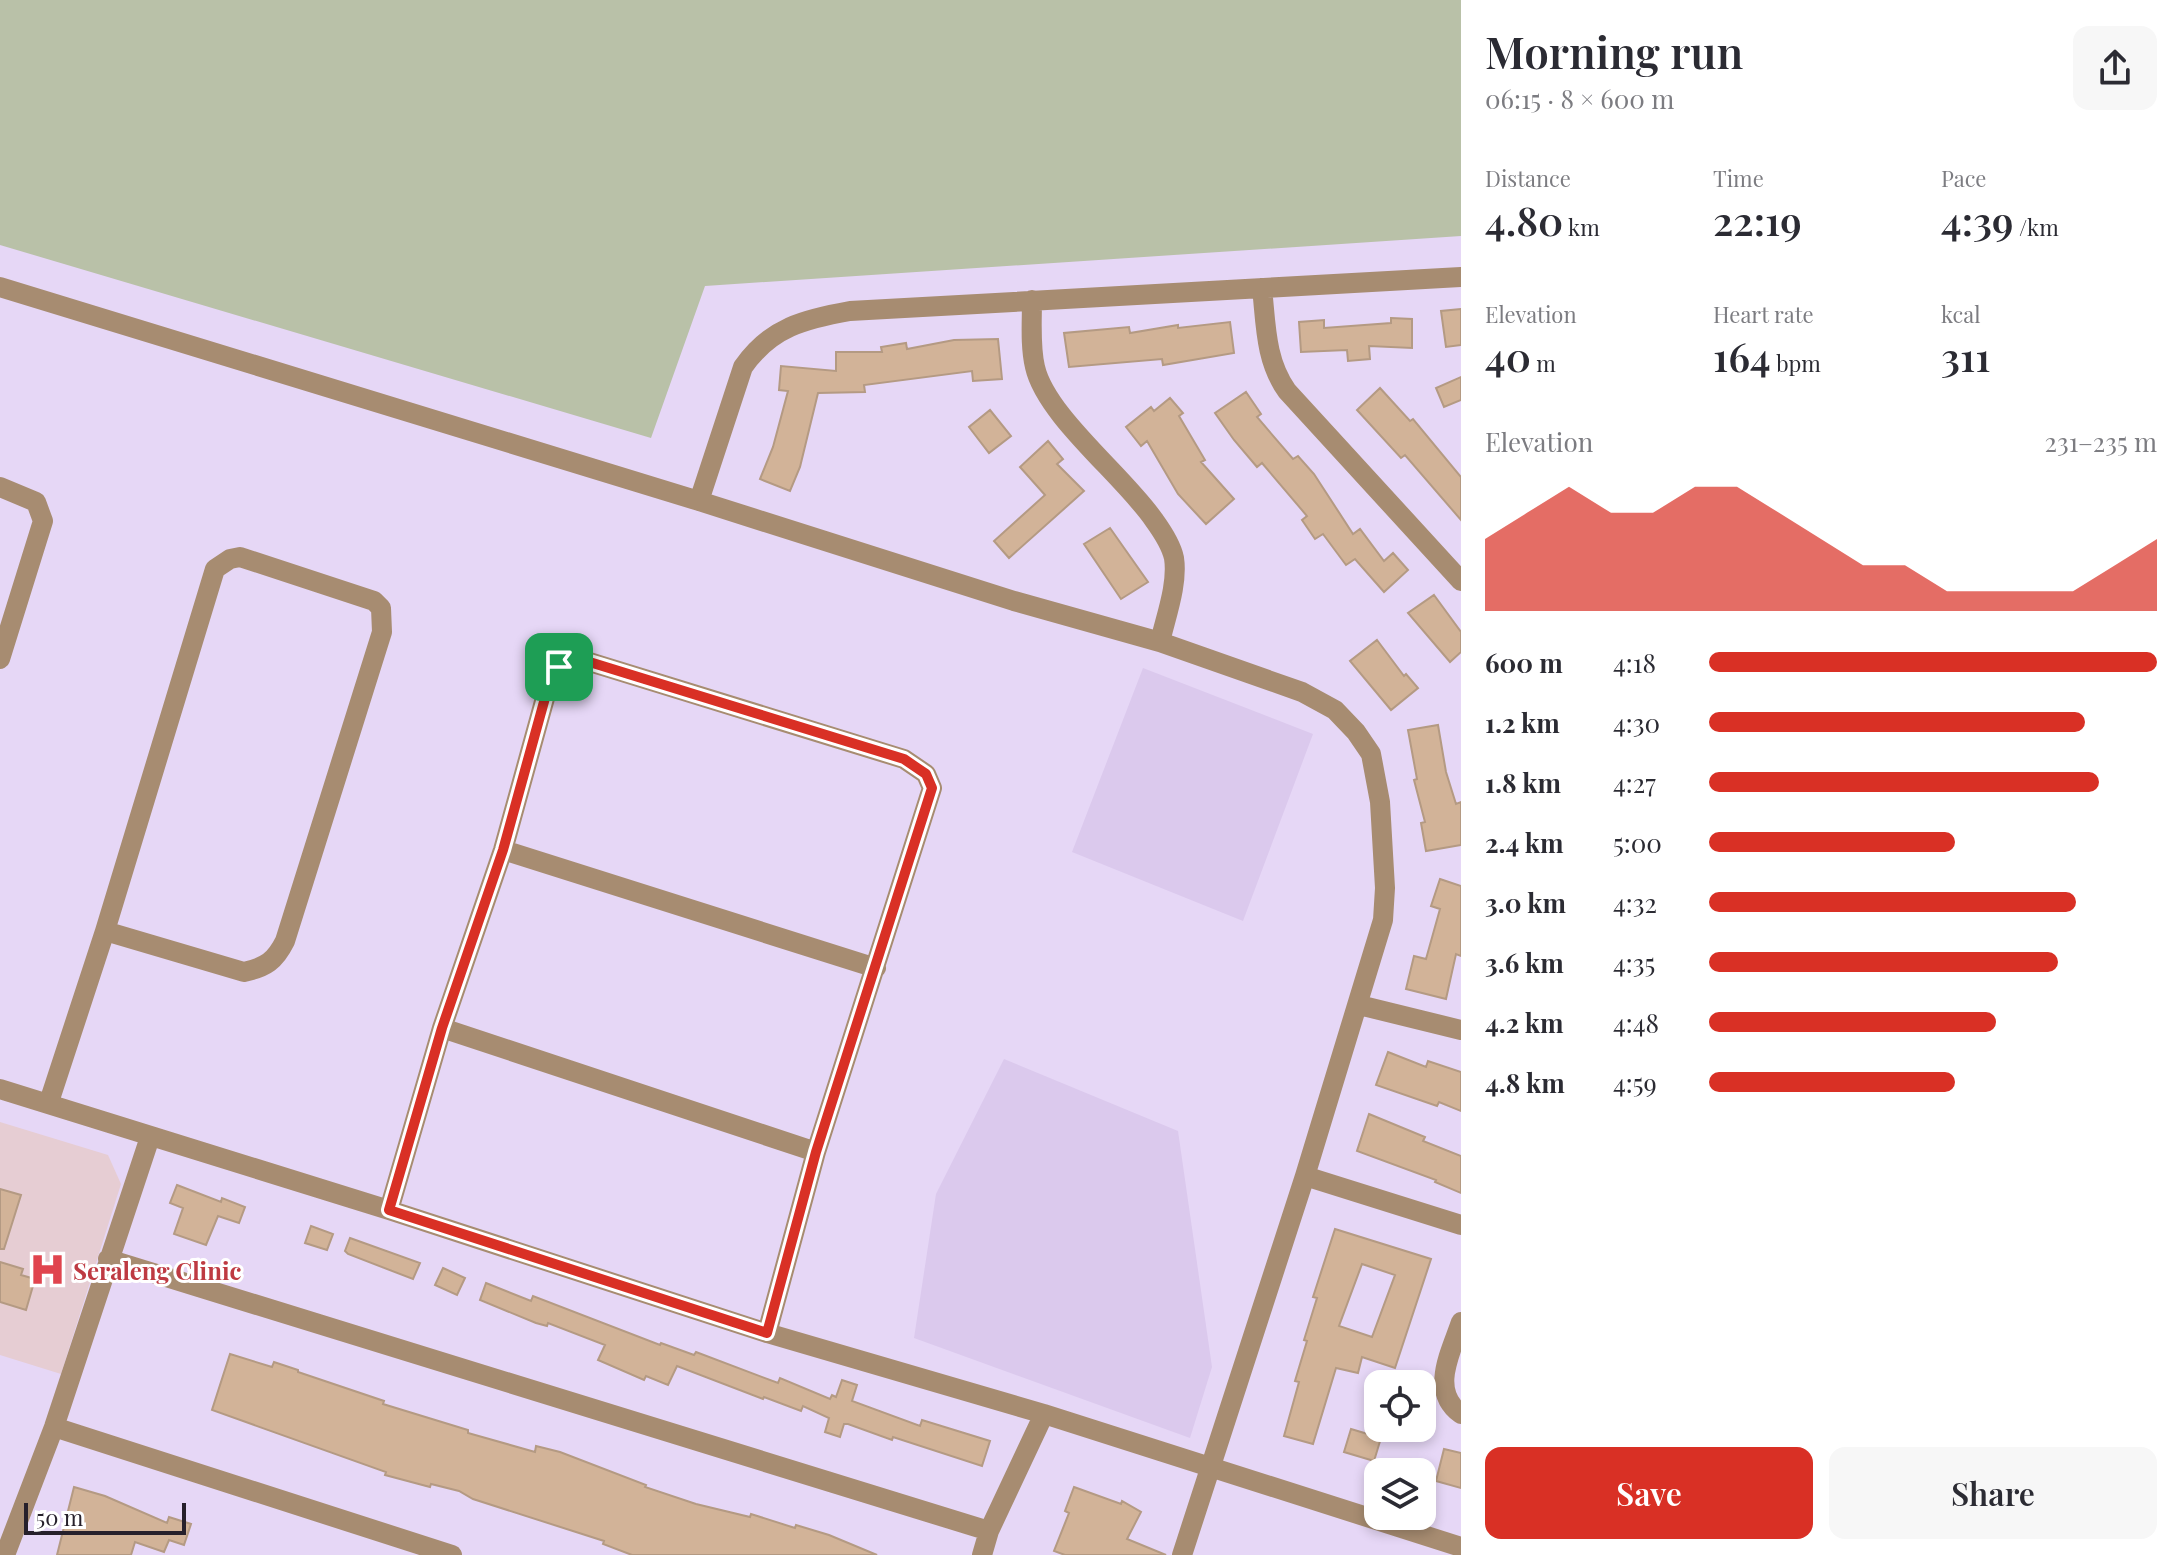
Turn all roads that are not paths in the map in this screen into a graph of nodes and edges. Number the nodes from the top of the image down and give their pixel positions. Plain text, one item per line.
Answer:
1 (1461, 277) edge
2 (0, 287) edge
3 (1262, 288) junction
4 (1032, 300) junction
5 (0, 487) edge
6 (699, 501) junction
7 (1461, 581) edge
8 (1160, 642) junction
9 (0, 659) edge
10 (503, 850) junction
11 (105, 931) junction
12 (876, 968) junction
13 (1359, 1005) junction
14 (442, 1028) junction
15 (1461, 1030) edge
16 (0, 1089) edge
17 (49, 1102) junction
18 (150, 1137) junction
19 (816, 1152) junction
20 (1305, 1176) junction
21 (389, 1210) junction
22 (1461, 1225) edge
23 (108, 1259) junction
24 (1461, 1322) edge
25 (767, 1333) junction
26 (1044, 1414) junction
27 (1461, 1414) edge
28 (54, 1427) junction
29 (1208, 1468) junction
30 (989, 1531) junction
31 (1461, 1547) edge
32 (5, 1555) edge
33 (452, 1555) edge
34 (982, 1555) edge
35 (1182, 1555) edge

1 - 3 street
2 - 6 street
3 - 4 street
3 - 7 street
4 - 6 street
4 - 8 street
5 - 9 street
6 - 8 street
8 - 13 street
10 - 12 street
10 - 12 street
10 - 14 street
11 - 11 street
11 - 17 street
12 - 19 street
13 - 15 street
13 - 20 street
14 - 19 street
14 - 21 street
16 - 17 street
17 - 18 street
18 - 21 street
18 - 23 street
19 - 25 street
20 - 22 street
20 - 29 street
21 - 25 street
23 - 28 street
23 - 30 street
24 - 27 street
25 - 26 street
26 - 29 street
26 - 30 street
28 - 32 street
28 - 33 street
29 - 31 street
29 - 35 street
30 - 34 street

